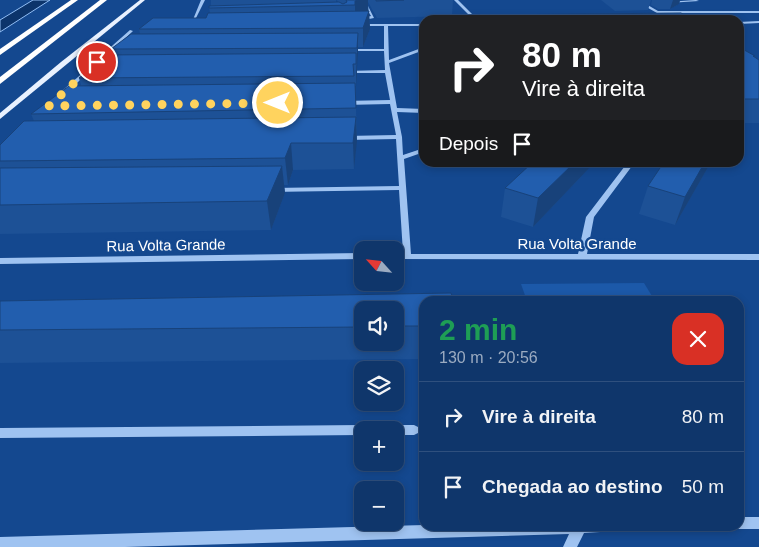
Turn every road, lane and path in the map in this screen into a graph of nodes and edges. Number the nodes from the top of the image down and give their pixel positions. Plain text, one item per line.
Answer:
1 (75, 0) edge
2 (104, 0) edge
3 (143, 0) edge
4 (202, 0) edge
5 (363, 0) edge
6 (456, 0) edge
7 (638, 1) edge
8 (650, 2) dead end
9 (659, 2) dead end
10 (697, 2) dead end
11 (759, 12) edge
12 (471, 15) edge
13 (203, 20) edge
14 (354, 21) edge
15 (759, 22) edge
16 (744, 23) edge
17 (350, 25) edge
18 (386, 25) junction
19 (419, 25) edge
20 (131, 31) dead end
21 (337, 50) edge
22 (387, 50) junction
23 (419, 50) edge
24 (109, 51) junction
25 (119, 51) edge
26 (0, 53) edge
27 (387, 62) junction
28 (387, 71) junction
29 (338, 72) edge
30 (95, 73) edge
31 (85, 74) junction
32 (0, 81) edge
33 (56, 99) edge
34 (392, 102) junction
35 (333, 103) edge
36 (394, 110) junction
37 (419, 111) edge
38 (0, 117) edge
39 (400, 137) junction
40 (340, 138) edge
41 (419, 152) edge
42 (401, 158) junction
43 (628, 167) edge
44 (403, 188) junction
45 (265, 190) edge
46 (354, 256) edge
47 (406, 256) joint
48 (582, 256) junction
49 (759, 257) edge
50 (0, 261) edge
51 (354, 430) edge
52 (404, 430) edge
53 (414, 430) dead end
54 (0, 433) edge
55 (744, 523) edge
56 (759, 523) edge
57 (444, 531) edge
58 (578, 531) edge
59 (0, 544) edge
60 (570, 547) edge

1 - 26 highway
2 - 32 highway
3 - 38 main road
4 - 13 street
5 - 14 street
6 - 12 street
7 - 8 street
7 - 11 street
9 - 10 street
15 - 16 street
17 - 18 street
18 - 19 street
18 - 22 street
20 - 24 street
21 - 22 street
22 - 27 street
23 - 27 street
24 - 25 street
24 - 31 street
27 - 28 street
28 - 29 street
28 - 34 street
30 - 31 street
31 - 33 street
34 - 35 street
34 - 36 street
36 - 37 street
36 - 39 street
39 - 40 street
39 - 42 street
41 - 42 street
42 - 44 street
43 - 48 street
44 - 45 street
44 - 47 street
46 - 50 street, Rua Volta Grande
47 - 48 street, Rua Volta Grande
48 - 49 street, Rua Volta Grande
51 - 54 street
52 - 53 street
55 - 56 street
57 - 59 street
58 - 60 street

